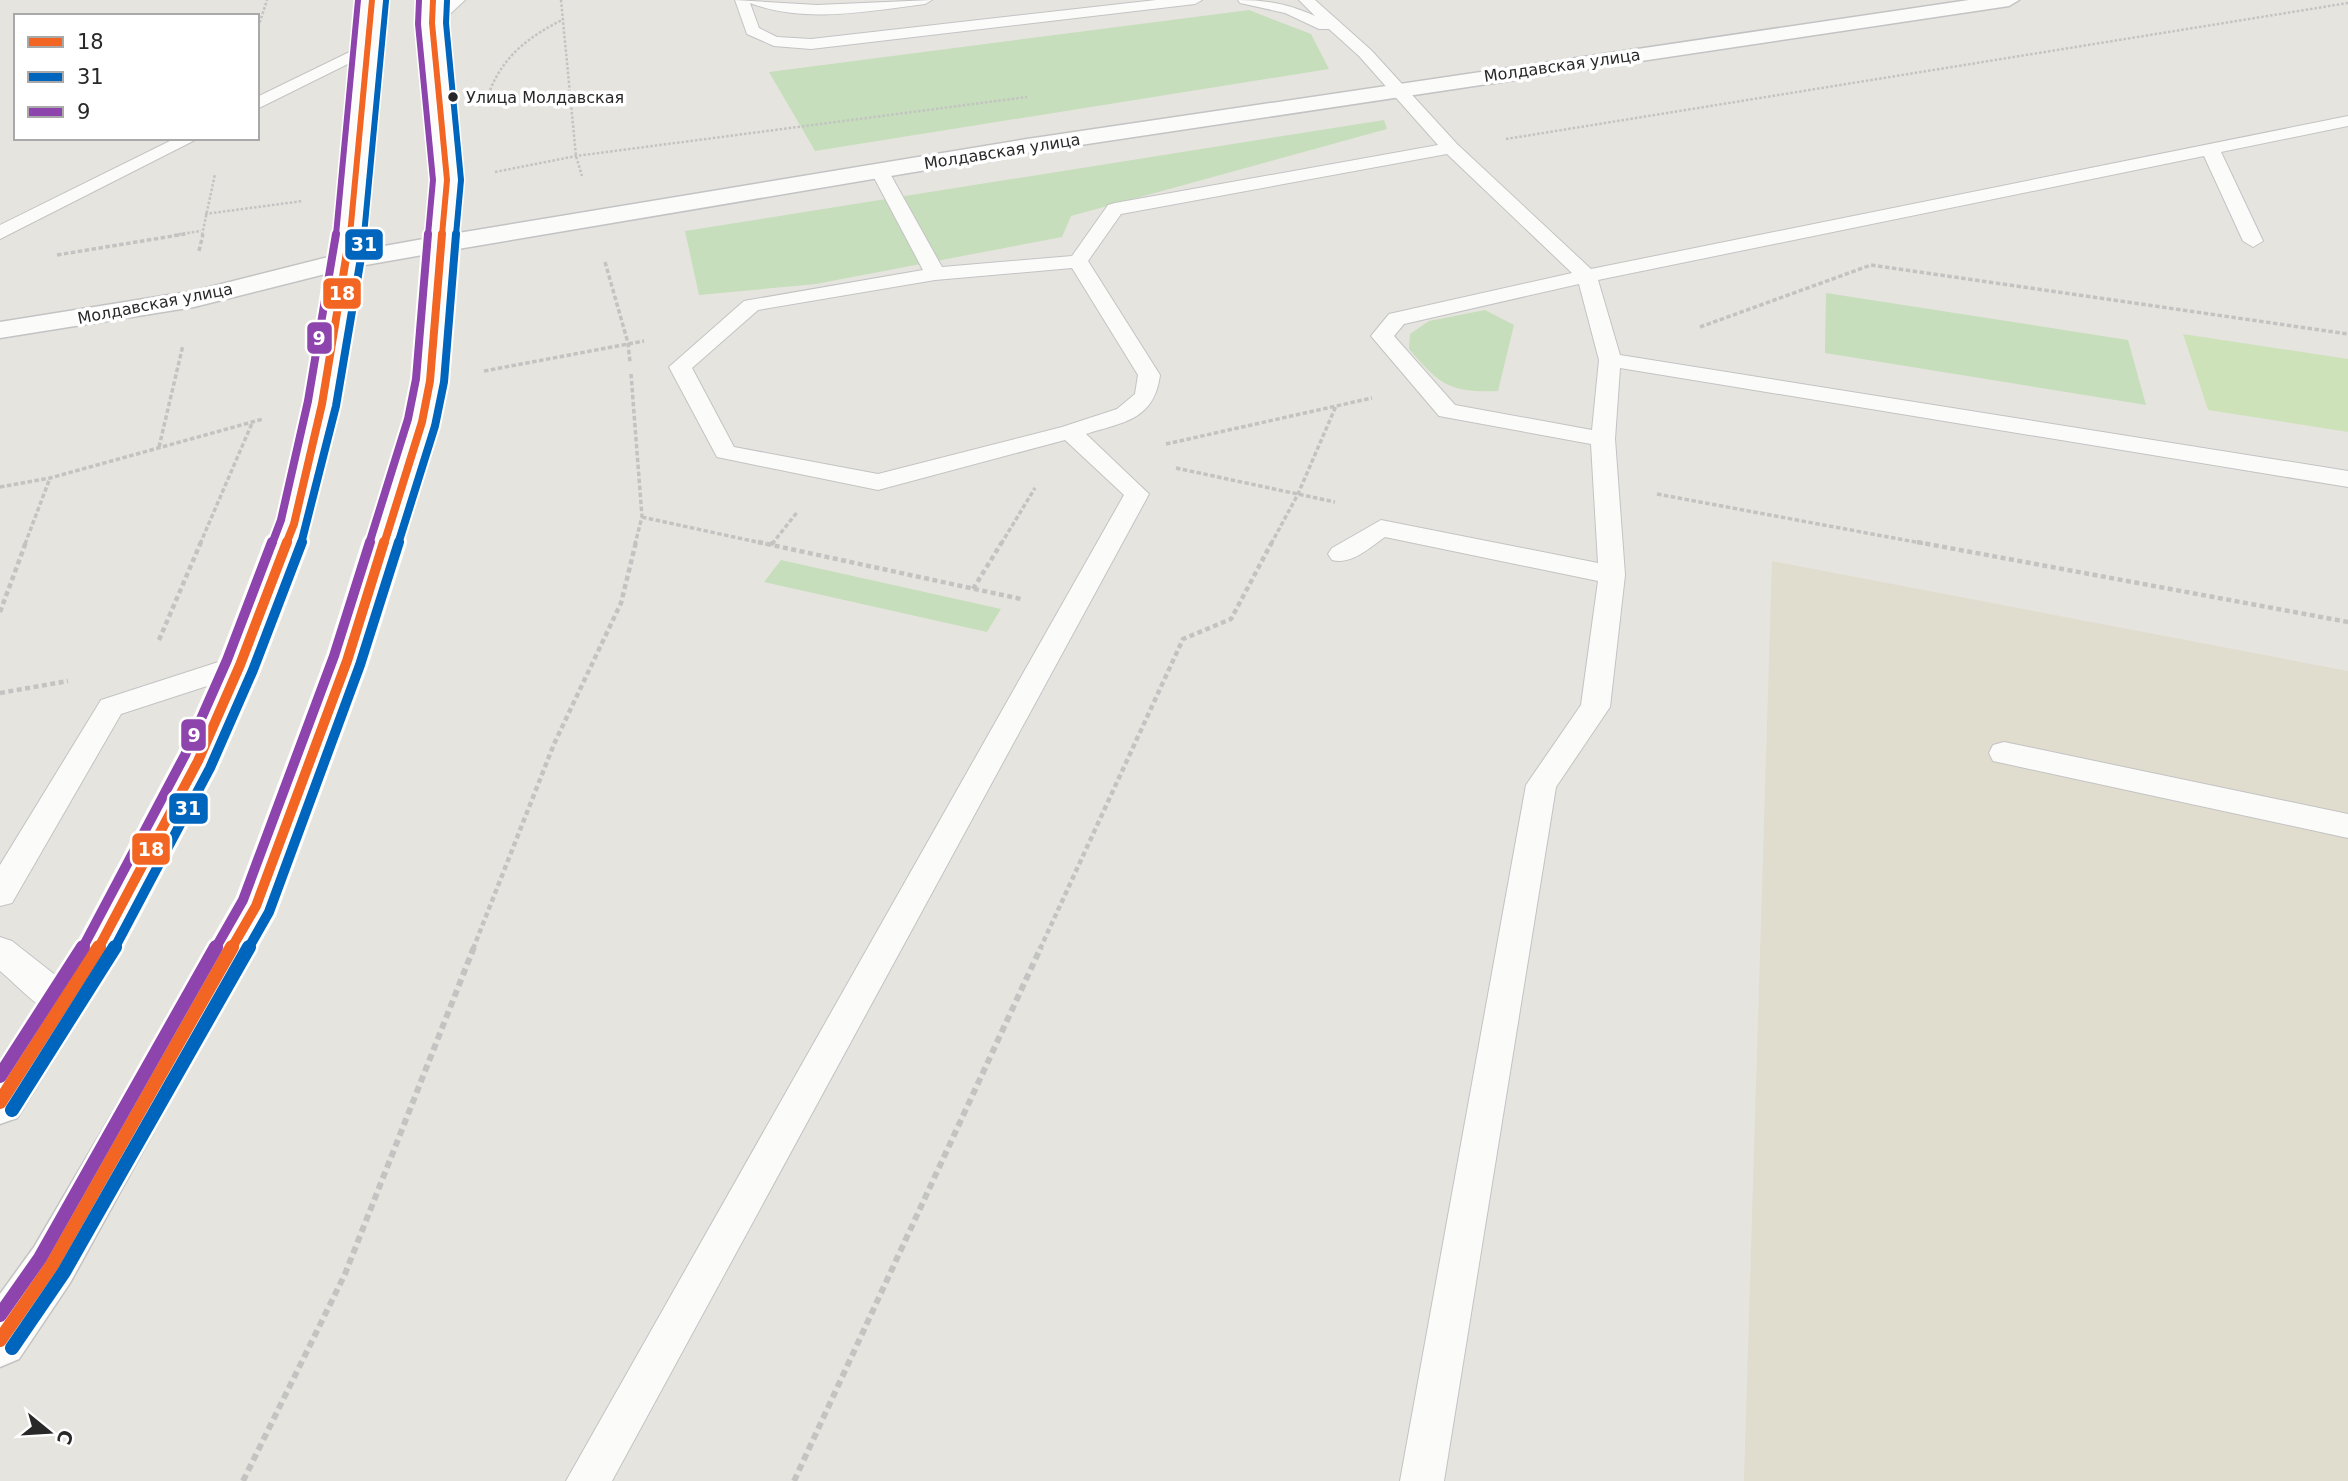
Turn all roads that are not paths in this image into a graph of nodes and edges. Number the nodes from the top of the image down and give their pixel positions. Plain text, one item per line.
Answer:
1 (372, 0) edge
2 (458, 0) edge
3 (742, 0) edge
4 (756, 0) edge
5 (925, 0) edge
6 (1195, 0) edge
7 (1245, 0) edge
8 (1306, 0) edge
9 (2009, 0) edge
10 (432, 12) edge
11 (1343, 35) junction
12 (366, 49) junction
13 (1398, 89) junction
14 (259, 103) edge
15 (2348, 121) edge
16 (153, 140) edge
17 (186, 140) edge
18 (1451, 148) junction
19 (2210, 149) junction
20 (879, 170) junction
21 (4, 231) edge
22 (2252, 241) dead end
23 (440, 244) junction
24 (348, 260) junction
25 (1077, 261) junction
26 (935, 274) junction
27 (1587, 276) junction
28 (0, 330) edge
29 (1610, 360) junction
30 (1070, 432) junction
31 (1603, 439) junction
32 (2348, 479) edge
33 (1340, 554) dead end
34 (1612, 575) junction
35 (240, 665) junction
36 (2004, 754) dead end
37 (2348, 826) edge
38 (0, 892) edge
39 (0, 951) edge
40 (66, 1004) junction
41 (0, 1102) edge
42 (0, 1340) edge
43 (588, 1481) edge
44 (1422, 1481) edge

1 - 12 main road
2 - 10 lane
3 - 6 lane
4 - 5 lane
7 - 11 lane
8 - 11 lane
9 - 13 main road, Молдавская улица
10 - 23 main road
11 - 13 lane
12 - 14 lane
12 - 24 main road
13 - 18 lane
13 - 20 main road, Молдавская улица
15 - 19 lane
16 - 21 lane
17 - 21 lane
18 - 25 lane
18 - 27 lane
19 - 22 lane
19 - 27 lane
20 - 23 main road, Молдавская улица
20 - 26 lane
23 - 24 main road, Молдавская улица
23 - 42 main road
24 - 28 main road, Молдавская улица
24 - 35 main road
25 - 26 lane
25 - 30 lane
26 - 30 lane
27 - 29 lane
27 - 31 lane
29 - 31 lane
29 - 32 lane
30 - 43 lane
31 - 34 lane
33 - 34 lane
34 - 44 lane
35 - 38 lane
35 - 40 main road
36 - 37 lane
39 - 40 lane
40 - 41 main road

